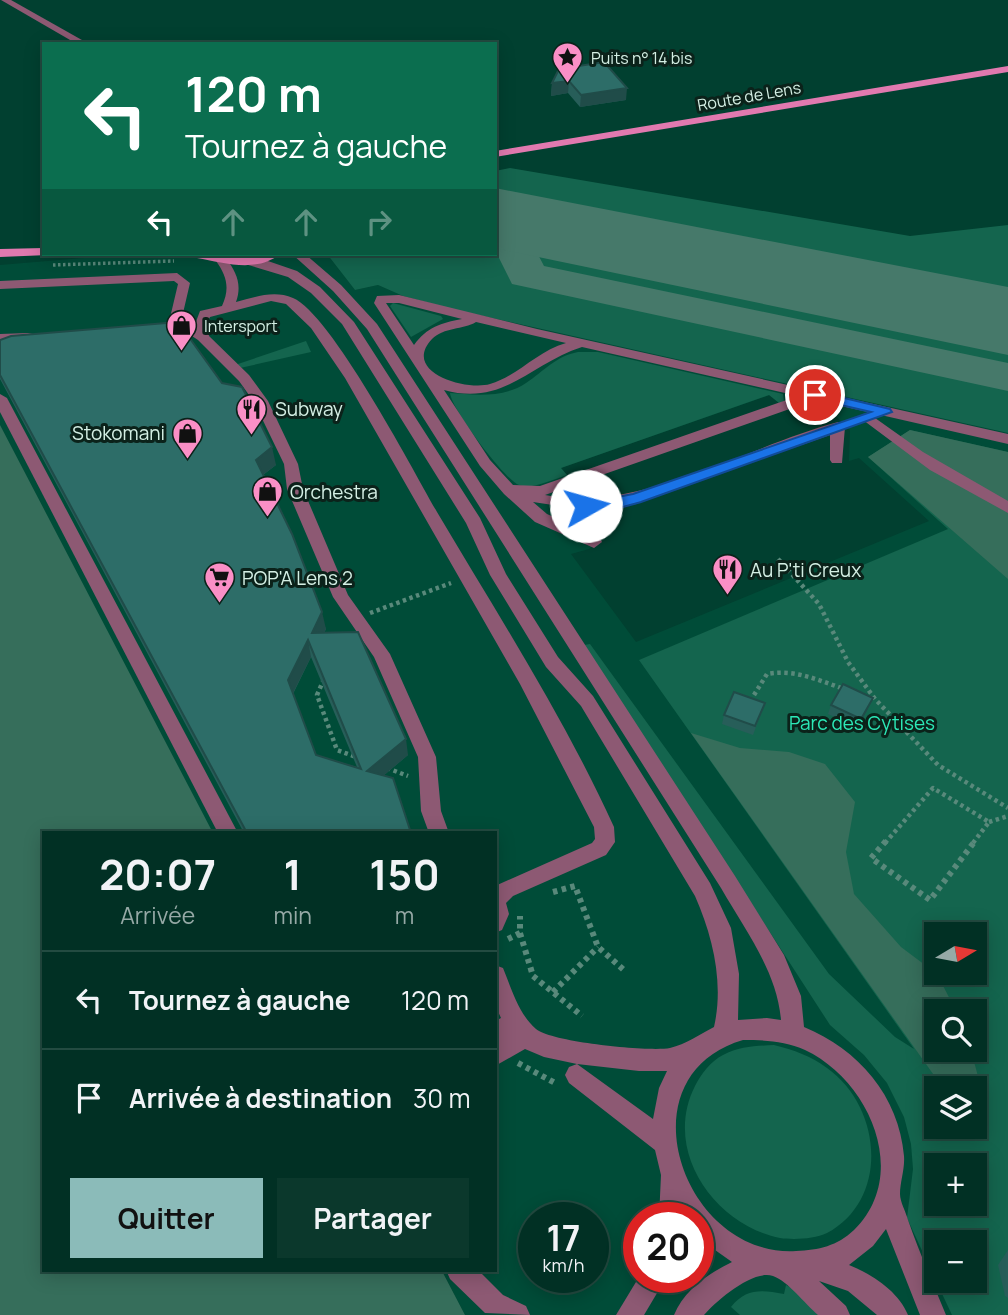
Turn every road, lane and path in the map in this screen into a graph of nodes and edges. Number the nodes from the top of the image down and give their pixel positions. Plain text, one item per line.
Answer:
1 (5, 0) edge
2 (80, 42) edge
3 (1008, 69) edge
4 (497, 154) edge
5 (41, 252) edge
6 (0, 255) edge
7 (167, 256) edge
8 (206, 256) edge
9 (267, 256) edge
10 (300, 256) edge
11 (222, 261) junction
12 (249, 261) junction
13 (173, 278) junction
14 (0, 285) edge
15 (228, 306) junction
16 (181, 308) junction
17 (205, 314) junction
18 (497, 324) junction
19 (164, 329) junction
20 (148, 330) edge
21 (42, 336) edge
22 (203, 337) junction
23 (0, 338) edge
24 (582, 343) junction
25 (422, 368) junction
26 (815, 395) junction
27 (0, 398) edge
28 (885, 412) junction
29 (868, 417) junction
30 (838, 427) junction
31 (1008, 439) edge
32 (836, 460) dead end
33 (485, 463) junction
34 (461, 470) junction
35 (509, 490) junction
36 (1008, 509) edge
37 (594, 542) dead end
38 (778, 559) dead end
39 (465, 578) junction
40 (356, 618) junction
41 (327, 674) edge
42 (851, 691) edge
43 (754, 695) dead end
44 (863, 695) edge
45 (875, 699) junction
46 (362, 759) edge
47 (386, 768) edge
48 (411, 777) dead end
49 (1008, 808) edge
50 (1008, 816) edge
51 (989, 822) junction
52 (227, 831) edge
53 (438, 831) edge
54 (541, 895) dead end
55 (497, 899) edge
56 (520, 933) dead end
57 (598, 947) junction
58 (626, 972) dead end
59 (497, 980) edge
60 (552, 992) junction
61 (582, 1016) dead end
62 (793, 1033) junction
63 (526, 1034) junction
64 (723, 1036) junction
65 (497, 1047) edge
66 (698, 1050) junction
67 (570, 1082) joint
68 (664, 1142) junction
69 (672, 1175) junction
70 (889, 1198) junction
71 (671, 1202) edge
72 (688, 1202) edge
73 (714, 1237) edge
74 (784, 1264) junction
75 (461, 1272) edge
76 (643, 1293) edge
77 (630, 1311) edge
78 (517, 1315) edge
79 (687, 1315) edge
80 (838, 1315) edge
81 (895, 1315) edge
82 (933, 1315) edge

1 - 2 street
3 - 4 main road, Route de Lens
5 - 6 street
7 - 13 path
8 - 11 main road
9 - 12 main road
10 - 34 street
11 - 12 main road
11 - 15 street
12 - 64 street
13 - 14 street
13 - 16 street
15 - 17 street
15 - 39 street
16 - 17 street
16 - 19 street
17 - 22 street
18 - 24 street
18 - 25 street
18 - 25 street
19 - 20 street
19 - 22 street
21 - 23 street
22 - 40 street
24 - 25 street
24 - 26 street
25 - 33 street
26 - 28 street
26 - 35 street
27 - 52 street
28 - 29 street
28 - 31 street
29 - 30 street
29 - 36 street
30 - 32 street
30 - 35 street
33 - 34 street
33 - 35 street
34 - 62 street
35 - 37 street
38 - 45 path
39 - 40 path
39 - 55 street
40 - 53 street
41 - 46 path
42 - 43 path
44 - 45 path
45 - 49 path
47 - 48 path
50 - 51 path
51 - 51 path
54 - 57 path
56 - 60 path
57 - 58 path
57 - 60 path
59 - 63 street
60 - 61 path
62 - 64 street
62 - 70 street
63 - 65 street
63 - 66 street
64 - 66 street
65 - 67 path
66 - 68 street
67 - 68 street
68 - 69 street
69 - 71 street
69 - 72 street
70 - 74 street
70 - 82 street
73 - 74 street
74 - 79 street
74 - 80 street
74 - 81 street
75 - 78 street
76 - 77 street

